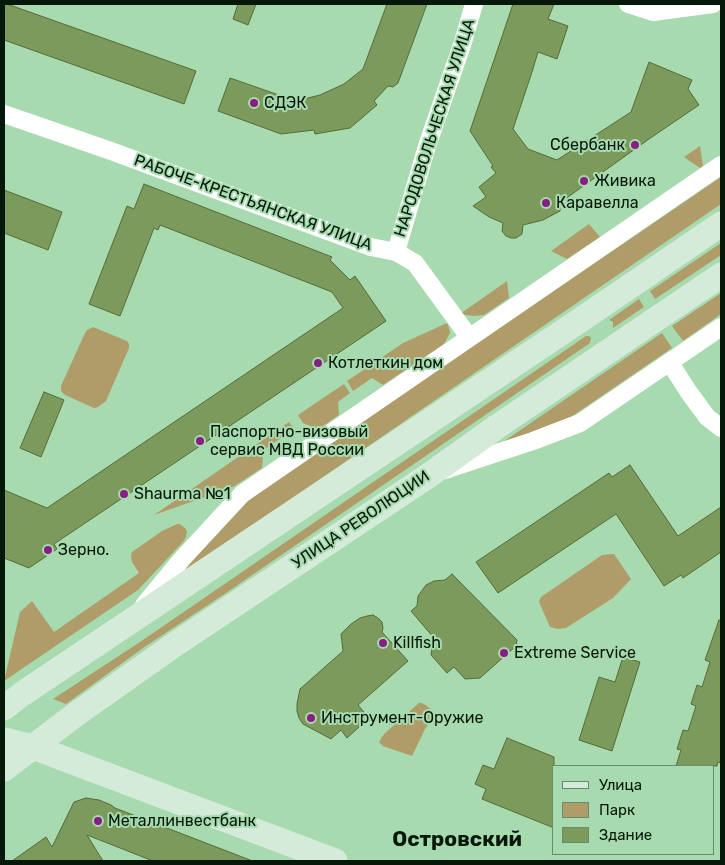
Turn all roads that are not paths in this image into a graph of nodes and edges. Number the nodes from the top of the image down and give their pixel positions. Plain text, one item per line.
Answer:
1 (474, 4) edge
2 (628, 4) edge
3 (713, 4) edge
4 (4, 114) edge
5 (721, 165) edge
6 (721, 224) edge
7 (396, 252) junction
8 (721, 275) edge
9 (579, 321) junction
10 (721, 327) edge
11 (469, 337) junction
12 (603, 355) junction
13 (670, 363) junction
14 (721, 428) edge
15 (428, 476) junction
16 (131, 621) junction
17 (4, 708) edge
18 (4, 740) edge
19 (33, 747) junction
20 (4, 768) edge
21 (335, 861) edge

1 - 7 street, НАРОДОВОЛЬЧЕСКАЯ УЛИЦА
2 - 3 street
4 - 7 street, РАБОЧЕ-КРЕСТЬЯНСКАЯ УЛИЦА
5 - 11 street
6 - 9 main road
7 - 11 street, РАБОЧЕ-КРЕСТЬЯНСКАЯ УЛИЦА
8 - 12 main road, УЛИЦА РЕВОЛЮЦИИ
9 - 12 main road
9 - 16 main road
10 - 13 street
11 - 16 street
12 - 15 main road, УЛИЦА РЕВОЛЮЦИИ
13 - 14 street
13 - 15 street
15 - 19 main road, УЛИЦА РЕВОЛЮЦИИ
16 - 17 main road
18 - 19 main road
19 - 20 main road, УЛИЦА РЕВОЛЮЦИИ
19 - 21 main road

